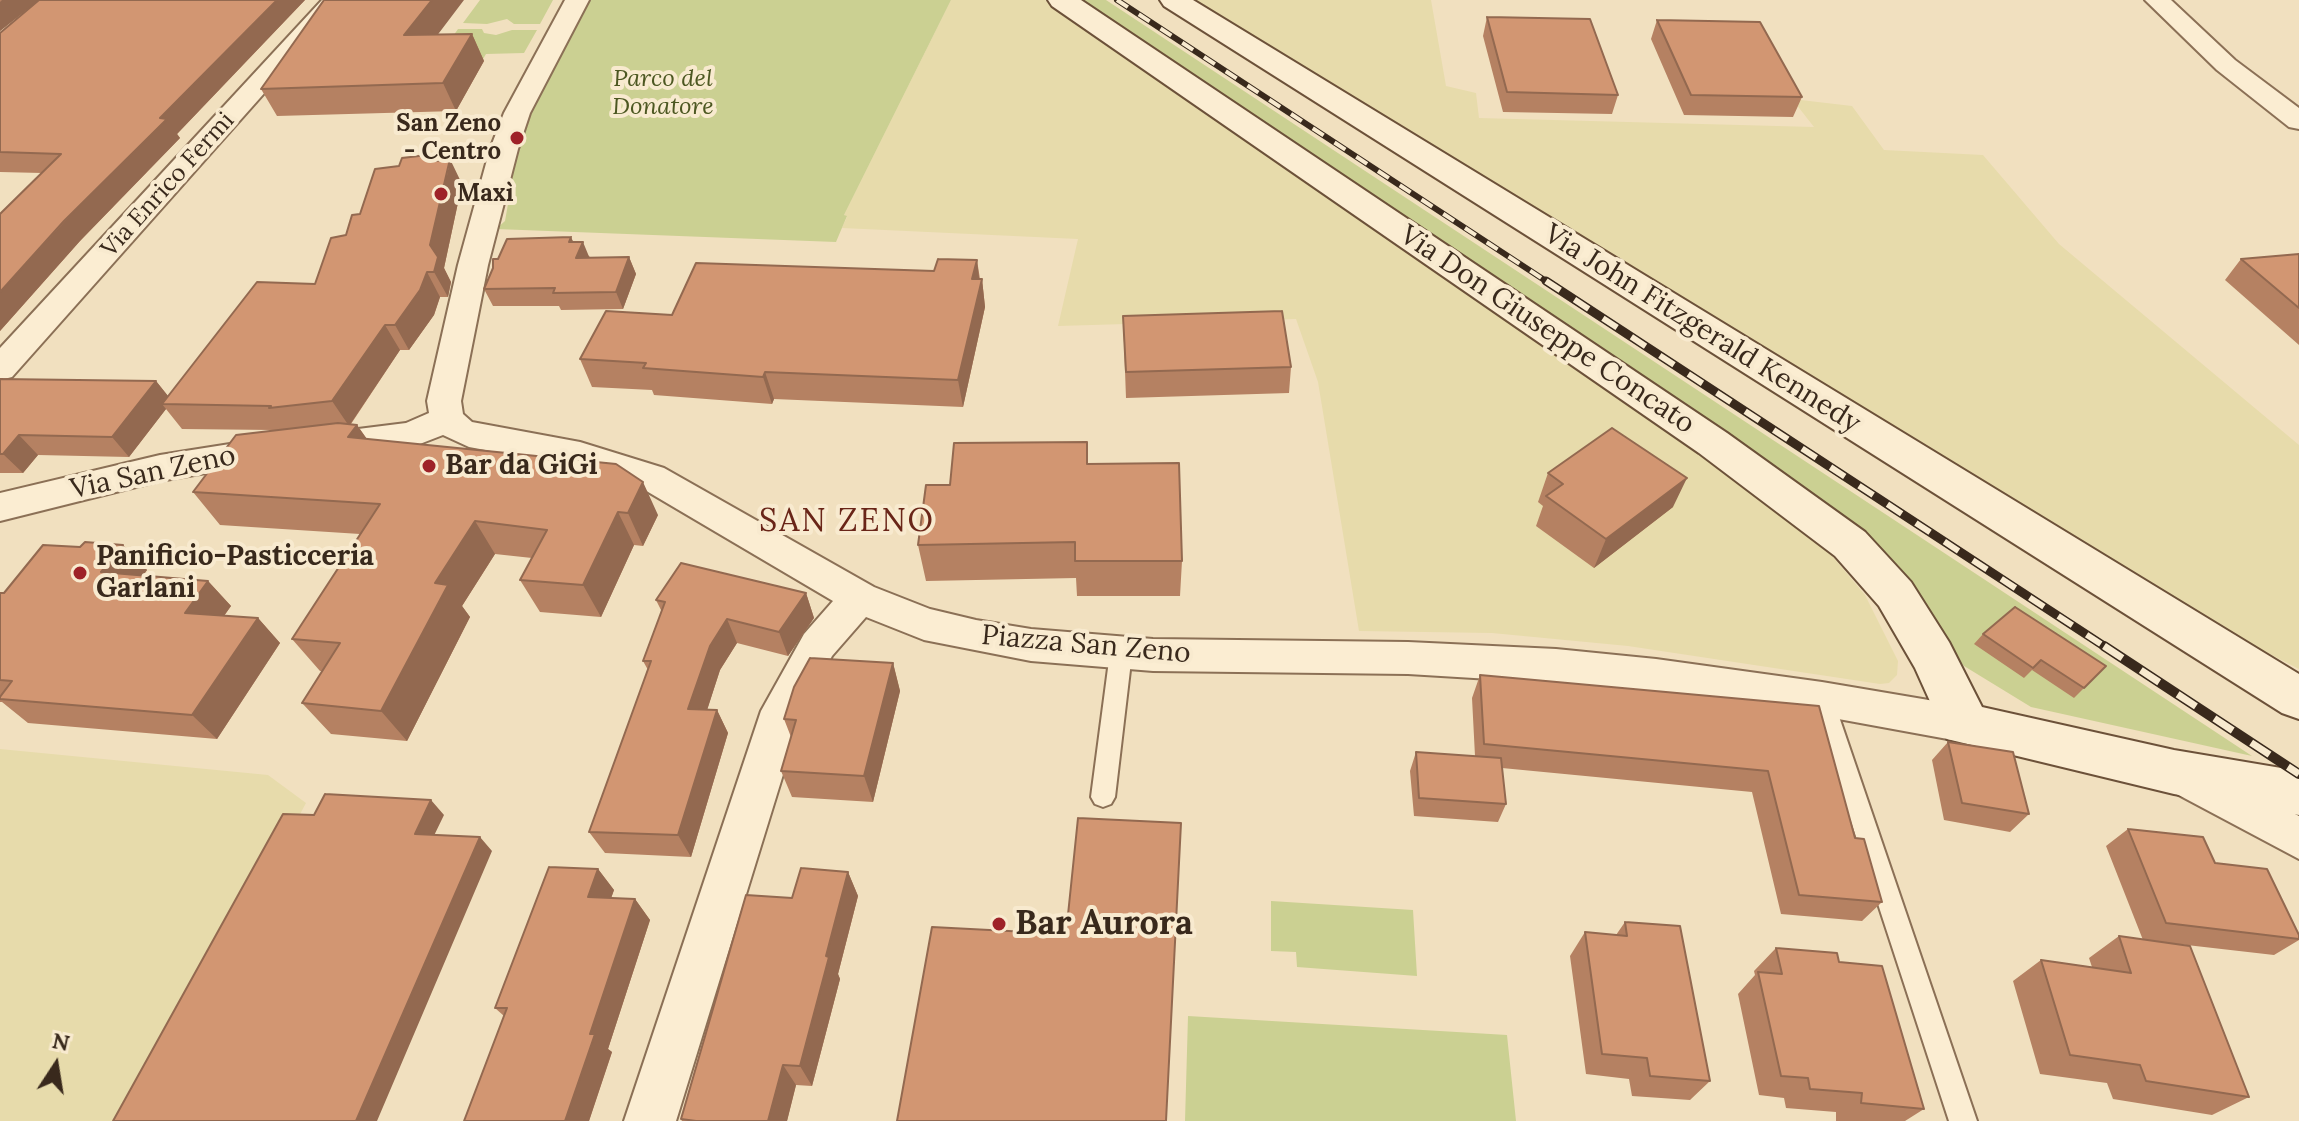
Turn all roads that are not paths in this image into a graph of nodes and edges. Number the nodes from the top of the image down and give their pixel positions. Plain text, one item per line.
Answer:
1 (335, 0) edge
2 (577, 0) edge
3 (1062, 0) edge
4 (1174, 0) edge
5 (2157, 0) edge
6 (2299, 121) edge
7 (0, 369) edge
8 (447, 419) junction
9 (0, 507) edge
10 (860, 598) junction
11 (1121, 653) junction
12 (2233, 656) junction
13 (2299, 686) edge
14 (1822, 699) junction
15 (2299, 699) edge
16 (1964, 724) junction
17 (2174, 772) junction
18 (2299, 793) edge
19 (1103, 797) dead end
20 (2299, 839) edge
21 (650, 1121) edge
22 (1963, 1121) edge

1 - 7 street, Via Enrico Fermi
2 - 8 street
3 - 16 street, Via Don Giuseppe Concato
4 - 12 street, Via John Fitzgerald Kennedy
5 - 6 street
8 - 9 street, Via San Zeno
8 - 10 street, Piazza San Zeno
10 - 11 street, Piazza San Zeno
10 - 21 street
11 - 14 street, Piazza San Zeno
11 - 19 lane
12 - 13 street, Via John Fitzgerald Kennedy
12 - 15 street, Via John Fitzgerald Kennedy
14 - 16 street
14 - 22 lane
16 - 17 street
17 - 18 street
17 - 20 street

